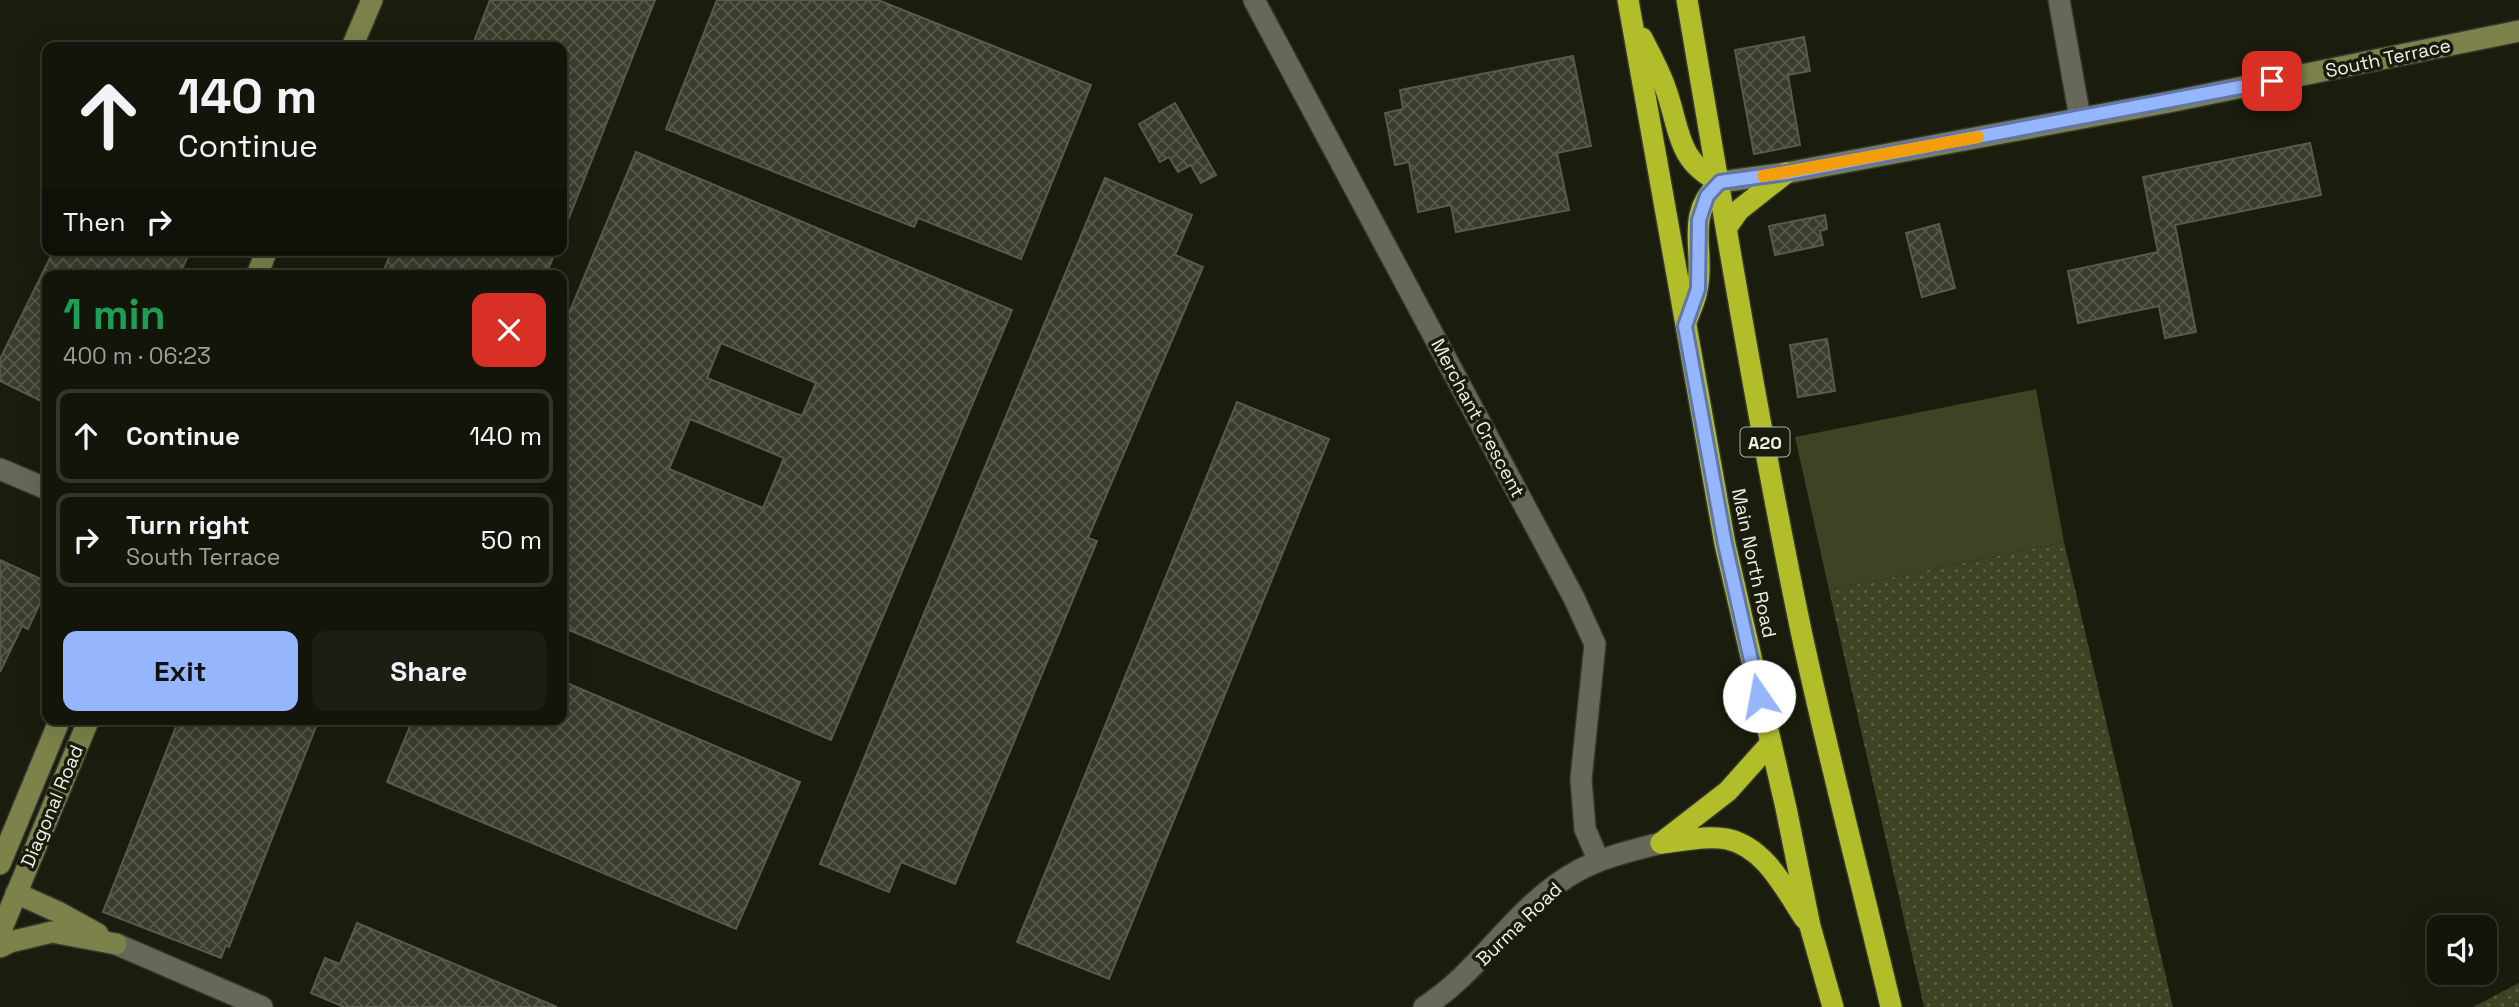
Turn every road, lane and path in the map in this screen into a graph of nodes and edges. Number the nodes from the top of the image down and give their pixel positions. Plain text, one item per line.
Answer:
1 (372, 0) edge
2 (1254, 0) edge
3 (1687, 0) edge
4 (2059, 0) edge
5 (1629, 6) edge
6 (2519, 31) edge
7 (354, 42) edge
8 (2080, 118) junction
9 (1786, 173) junction
10 (1720, 182) junction
11 (1727, 227) junction
12 (1685, 326) junction
13 (0, 469) edge
14 (42, 487) edge
15 (58, 725) edge
16 (86, 725) edge
17 (1770, 744) junction
18 (1661, 843) junction
19 (1598, 859) junction
20 (0, 864) edge
21 (8, 899) edge
22 (1810, 926) junction
23 (0, 933) edge
24 (116, 944) junction
25 (0, 947) edge
26 (262, 1007) edge
27 (1424, 1007) edge
28 (1833, 1007) edge
29 (1891, 1007) edge

1 - 7 street
2 - 19 street, Merchant Crescent
3 - 10 highway, Main North Road / A20
4 - 8 street
5 - 10 highway
5 - 12 highway, Main North Road
6 - 8 street, South Terrace
8 - 9 street, South Terrace
9 - 10 street, South Terrace
9 - 11 highway
10 - 11 highway, Main North Road / A20
10 - 12 highway
11 - 29 highway, Main North Road / A20
12 - 17 highway, Main North Road
13 - 14 street
15 - 20 street, Diagonal Road
16 - 21 street, Diagonal Road
17 - 18 highway
17 - 22 highway, Main North Road
18 - 19 street, Burma Road
18 - 22 highway
19 - 27 street, Burma Road
21 - 23 street, Diagonal Road
21 - 24 street
22 - 28 highway, Main North Road
24 - 25 street
24 - 26 street

